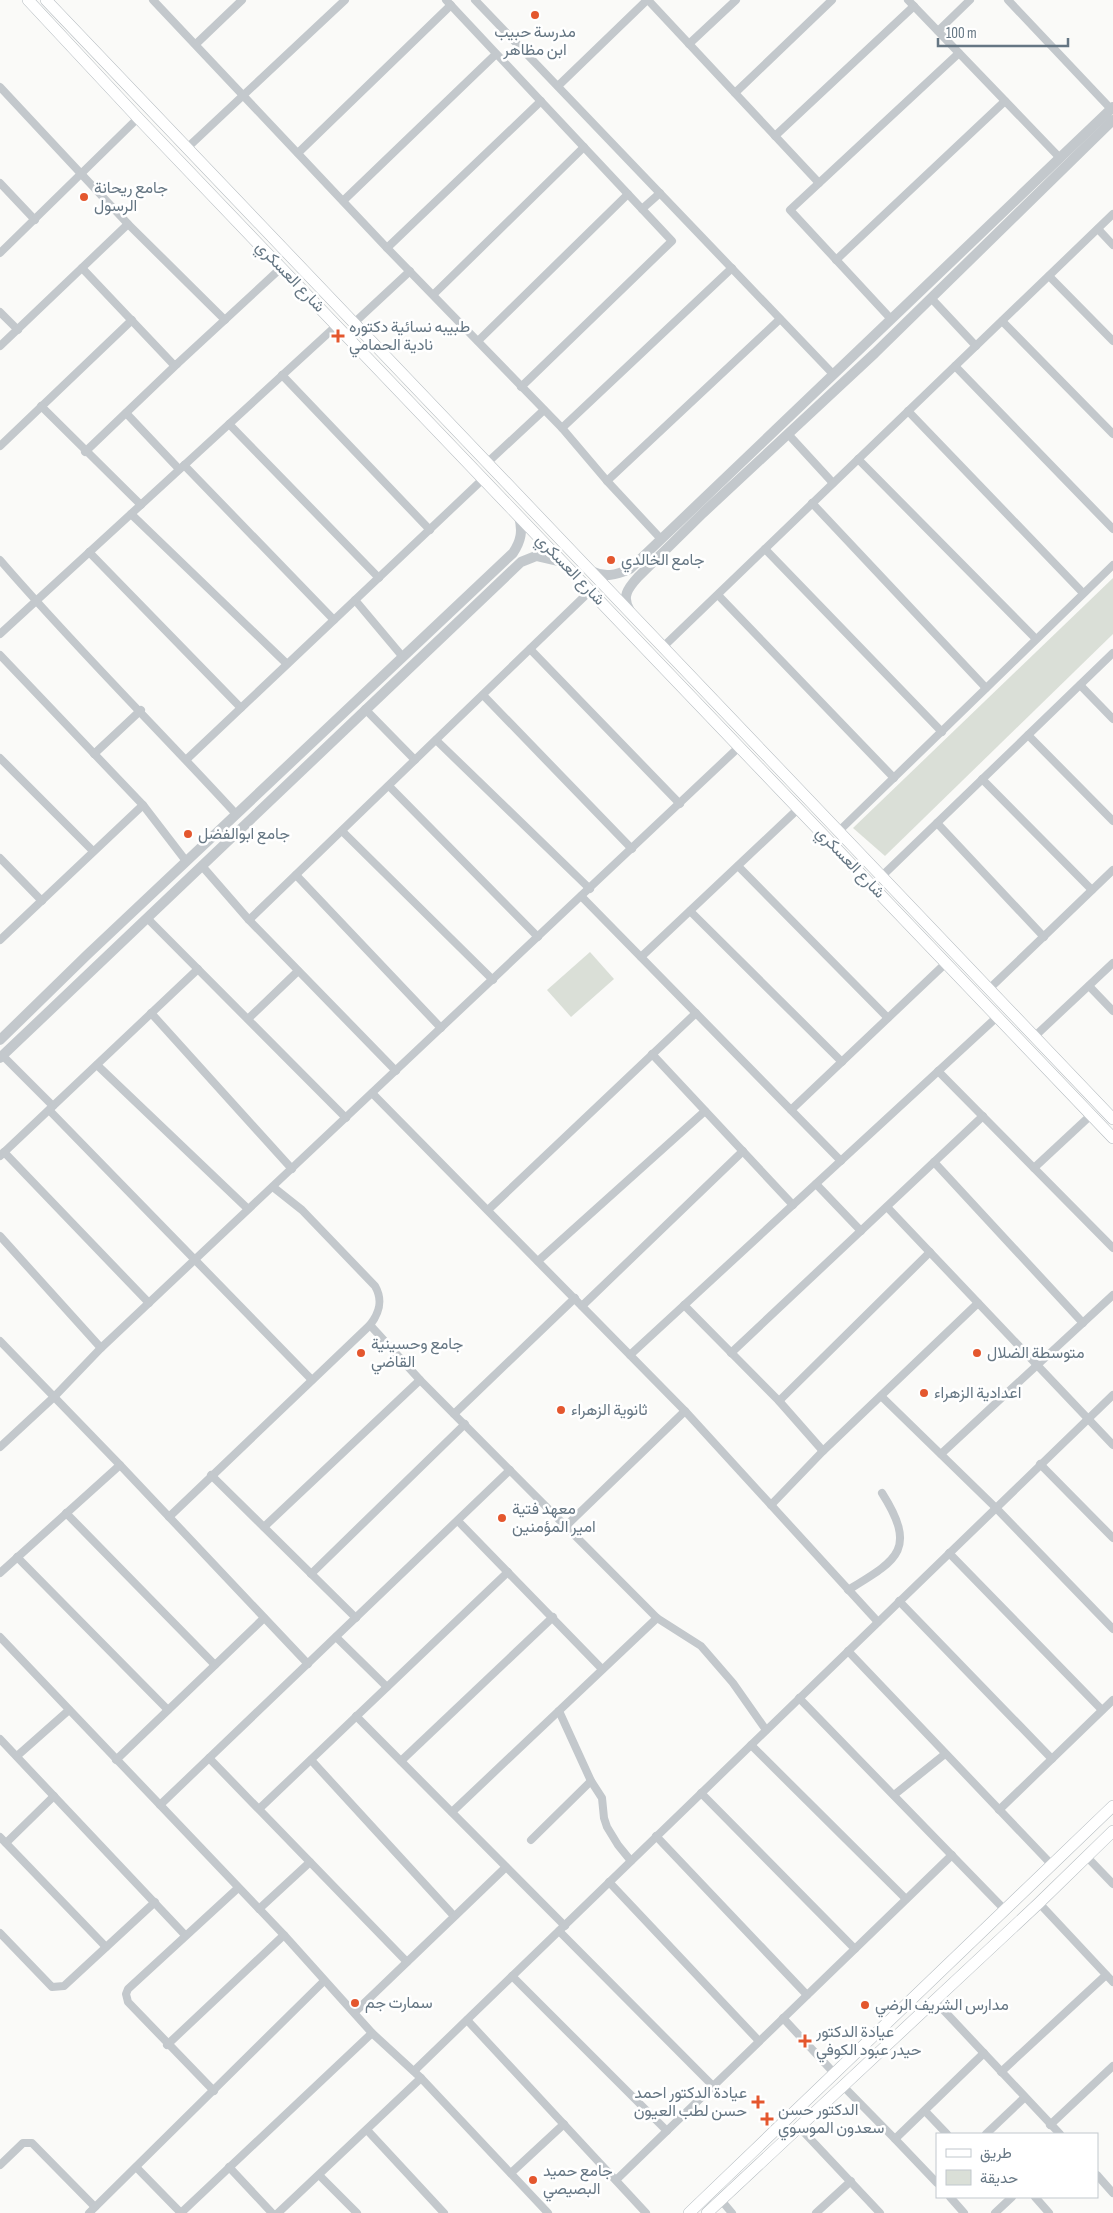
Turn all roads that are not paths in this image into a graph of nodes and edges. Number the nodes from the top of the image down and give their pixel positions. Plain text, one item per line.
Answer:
1 (28, 0) edge
2 (46, 0) edge
3 (154, 0) edge
4 (242, 0) edge
5 (345, 0) edge
6 (475, 0) edge
7 (648, 0) edge
8 (736, 0) edge
9 (832, 0) edge
10 (970, 0) edge
11 (1008, 0) edge
12 (449, 3) edge
13 (911, 3) edge
14 (938, 31) junction
15 (196, 44) junction
16 (689, 44) junction
17 (959, 53) junction
18 (496, 54) junction
19 (558, 86) junction
20 (0, 87) edge
21 (735, 93) junction
22 (244, 94) junction
23 (541, 101) junction
24 (1005, 101) junction
25 (1112, 108) edge
26 (138, 118) junction
27 (1113, 120) edge
28 (775, 136) junction
29 (584, 147) junction
30 (187, 148) junction
31 (298, 153) junction
32 (1059, 157) junction
33 (81, 174) junction
34 (0, 183) edge
35 (819, 183) junction
36 (660, 193) junction
37 (628, 194) junction
38 (343, 202) junction
39 (642, 209) junction
40 (1113, 214) edge
41 (35, 220) junction
42 (128, 224) junction
43 (1098, 229) junction
44 (1113, 245) edge
45 (387, 248) junction
46 (0, 253) edge
47 (958, 254) junction
48 (836, 260) junction
49 (967, 263) junction
50 (82, 268) junction
51 (281, 268) junction
52 (732, 268) junction
53 (942, 269) junction
54 (410, 271) junction
55 (1049, 276) junction
56 (951, 278) junction
57 (434, 294) junction
58 (931, 298) junction
59 (0, 312) edge
60 (780, 319) junction
61 (891, 319) junction
62 (132, 320) junction
63 (224, 320) junction
64 (1002, 321) junction
65 (354, 323) junction
66 (336, 326) junction
67 (18, 330) junction
68 (1113, 341) edge
69 (478, 342) junction
70 (0, 346) edge
71 (976, 346) junction
72 (177, 364) junction
73 (955, 366) junction
74 (833, 374) junction
75 (282, 375) junction
76 (410, 381) junction
77 (521, 387) junction
78 (397, 389) junction
79 (430, 403) junction
80 (41, 406) junction
81 (544, 410) junction
82 (908, 411) junction
83 (418, 412) junction
84 (126, 413) junction
85 (229, 424) junction
86 (562, 428) junction
87 (788, 434) junction
88 (1113, 434) edge
89 (0, 446) edge
90 (86, 452) junction
91 (858, 459) junction
92 (488, 462) junction
93 (182, 467) junction
94 (483, 479) junction
95 (607, 481) junction
96 (833, 483) junction
97 (812, 503) junction
98 (140, 505) junction
99 (131, 514) junction
100 (519, 517) junction
101 (430, 530) junction
102 (1113, 530) edge
103 (661, 539) junction
104 (765, 549) junction
105 (89, 552) junction
106 (0, 560) edge
107 (562, 562) junction
108 (1113, 565) edge
109 (586, 569) junction
110 (630, 569) junction
111 (638, 577) junction
112 (379, 578) junction
113 (590, 591) junction
114 (1084, 593) junction
115 (718, 595) junction
116 (355, 600) junction
117 (36, 601) junction
118 (632, 614) junction
119 (334, 620) junction
120 (0, 634) edge
121 (1036, 640) junction
122 (663, 647) junction
123 (530, 649) junction
124 (1113, 653) edge
125 (0, 655) edge
126 (402, 656) junction
127 (287, 664) junction
128 (1080, 684) junction
129 (700, 686) junction
130 (986, 688) junction
131 (689, 694) junction
132 (483, 695) junction
133 (719, 706) junction
134 (241, 708) junction
135 (365, 709) junction
136 (141, 710) junction
137 (708, 714) junction
138 (1113, 719) edge
139 (942, 732) junction
140 (1028, 735) junction
141 (436, 740) junction
142 (740, 747) junction
143 (94, 754) junction
144 (0, 758) edge
145 (187, 759) junction
146 (415, 760) junction
147 (894, 778) junction
148 (982, 779) junction
149 (389, 786) junction
150 (680, 804) junction
151 (143, 805) junction
152 (798, 809) junction
153 (236, 814) junction
154 (1113, 821) edge
155 (937, 823) junction
156 (342, 830) junction
157 (839, 831) junction
158 (632, 849) junction
159 (93, 851) junction
160 (0, 858) edge
161 (186, 861) junction
162 (202, 866) junction
163 (738, 866) junction
164 (1113, 870) edge
165 (296, 875) junction
166 (882, 876) junction
167 (590, 889) junction
168 (1092, 890) junction
169 (581, 896) junction
170 (42, 901) junction
171 (690, 911) junction
172 (147, 918) junction
173 (249, 920) junction
174 (538, 937) junction
175 (1044, 937) junction
176 (0, 940) edge
177 (87, 955) junction
178 (641, 957) junction
179 (946, 963) junction
180 (1113, 963) edge
181 (95, 968) junction
182 (198, 969) junction
183 (298, 971) junction
184 (64, 978) junction
185 (493, 980) junction
186 (1089, 986) junction
187 (74, 988) junction
188 (989, 989) junction
189 (1113, 1011) edge
190 (151, 1013) junction
191 (696, 1013) junction
192 (997, 1017) junction
193 (888, 1018) junction
194 (248, 1019) junction
195 (441, 1028) junction
196 (1034, 1036) junction
197 (0, 1040) edge
198 (652, 1054) junction
199 (1, 1057) edge
200 (842, 1062) junction
201 (97, 1065) junction
202 (396, 1071) junction
203 (938, 1072) junction
204 (1072, 1075) junction
205 (1062, 1084) junction
206 (1087, 1092) junction
207 (372, 1093) junction
208 (1077, 1100) junction
209 (51, 1108) junction
210 (791, 1110) junction
211 (705, 1111) junction
212 (1091, 1115) junction
213 (983, 1116) junction
214 (346, 1118) junction
215 (1113, 1119) edge
216 (1113, 1138) edge
217 (743, 1151) junction
218 (2, 1154) edge
219 (840, 1161) junction
220 (934, 1162) junction
221 (1034, 1168) junction
222 (292, 1169) junction
223 (816, 1184) junction
224 (273, 1187) junction
225 (793, 1205) junction
226 (887, 1207) junction
227 (248, 1209) junction
228 (488, 1210) junction
229 (861, 1231) junction
230 (0, 1236) edge
231 (1113, 1248) edge
232 (930, 1252) junction
233 (196, 1259) junction
234 (538, 1261) junction
235 (1113, 1294) edge
236 (575, 1298) junction
237 (149, 1303) junction
238 (978, 1303) junction
239 (684, 1305) junction
240 (582, 1306) junction
241 (1083, 1323) junction
242 (370, 1325) junction
243 (0, 1341) edge
244 (101, 1348) junction
245 (731, 1353) junction
246 (630, 1355) junction
247 (1038, 1366) junction
248 (312, 1380) junction
249 (420, 1380) junction
250 (1113, 1395) edge
251 (881, 1396) junction
252 (54, 1397) junction
253 (779, 1401) junction
254 (685, 1411) junction
255 (454, 1414) junction
256 (1088, 1420) junction
257 (465, 1424) junction
258 (1113, 1445) edge
259 (0, 1447) edge
260 (824, 1451) junction
261 (941, 1454) junction
262 (1040, 1464) junction
263 (120, 1465) junction
264 (510, 1470) junction
265 (211, 1475) junction
266 (882, 1493) dead end
267 (771, 1505) junction
268 (996, 1508) junction
269 (66, 1513) junction
270 (169, 1516) junction
271 (458, 1521) junction
272 (566, 1526) junction
273 (264, 1527) junction
274 (1113, 1538) edge
275 (949, 1553) junction
276 (17, 1557) junction
277 (508, 1572) junction
278 (0, 1573) edge
279 (311, 1574) junction
280 (848, 1590) junction
281 (899, 1601) junction
282 (553, 1617) junction
283 (264, 1618) junction
284 (356, 1618) junction
285 (658, 1618) junction
286 (878, 1622) junction
287 (1113, 1629) edge
288 (0, 1637) edge
289 (336, 1637) junction
290 (848, 1651) junction
291 (308, 1664) junction
292 (214, 1665) junction
293 (602, 1669) junction
294 (387, 1687) junction
295 (799, 1698) junction
296 (1113, 1700) edge
297 (69, 1710) junction
298 (168, 1710) junction
299 (1102, 1710) junction
300 (559, 1711) junction
301 (356, 1716) junction
302 (766, 1730) junction
303 (0, 1738) edge
304 (751, 1745) junction
305 (945, 1754) junction
306 (17, 1756) junction
307 (209, 1758) junction
308 (1052, 1759) junction
309 (116, 1760) junction
310 (310, 1760) junction
311 (401, 1761) junction
312 (591, 1781) junction
313 (701, 1793) junction
314 (894, 1795) junction
315 (54, 1796) junction
316 (160, 1805) junction
317 (1113, 1806) edge
318 (259, 1809) junction
319 (999, 1810) junction
320 (452, 1812) junction
321 (1113, 1831) edge
322 (656, 1836) junction
323 (3, 1840) edge
324 (531, 1840) dead end
325 (952, 1855) junction
326 (1087, 1857) junction
327 (631, 1861) junction
328 (310, 1862) junction
329 (1052, 1865) junction
330 (506, 1867) junction
331 (609, 1882) junction
332 (1113, 1884) edge
333 (238, 1888) junction
334 (906, 1899) junction
335 (155, 1902) junction
336 (1039, 1903) junction
337 (259, 1909) junction
338 (1005, 1910) junction
339 (454, 1916) junction
340 (562, 1928) junction
341 (0, 1933) edge
342 (185, 1935) junction
343 (284, 1935) junction
344 (106, 1947) junction
345 (855, 1949) junction
346 (406, 1962) junction
347 (1106, 1975) junction
348 (512, 1976) junction
349 (324, 1981) junction
350 (1113, 1982) edge
351 (807, 1996) junction
352 (934, 2000) junction
353 (355, 2012) junction
354 (783, 2018) junction
355 (467, 2020) junction
356 (372, 2033) junction
357 (759, 2041) junction
358 (167, 2045) junction
359 (984, 2053) junction
360 (1113, 2066) edge
361 (414, 2071) junction
362 (1001, 2072) junction
363 (834, 2074) junction
364 (421, 2078) junction
365 (842, 2085) junction
366 (713, 2086) junction
367 (820, 2088) junction
368 (214, 2091) junction
369 (1024, 2098) junction
370 (828, 2099) junction
371 (925, 2111) junction
372 (787, 2119) junction
373 (564, 2124) junction
374 (1050, 2124) junction
375 (798, 2128) junction
376 (367, 2130) junction
377 (667, 2131) junction
378 (946, 2133) edge
379 (987, 2133) edge
380 (1059, 2133) edge
381 (895, 2140) junction
382 (0, 2165) edge
383 (136, 2167) junction
384 (229, 2167) junction
385 (511, 2173) junction
386 (319, 2175) junction
387 (1098, 2176) edge
388 (1113, 2179) edge
389 (616, 2180) junction
390 (851, 2181) junction
391 (936, 2182) edge
392 (1106, 2186) junction
393 (1113, 2193) edge
394 (951, 2198) edge
395 (1011, 2198) edge
396 (1035, 2198) edge
397 (721, 2200) junction
398 (92, 2210) edge
399 (181, 2213) edge
400 (272, 2213) edge
401 (278, 2213) edge
402 (357, 2213) edge
403 (444, 2213) edge
404 (548, 2213) edge
405 (646, 2213) edge
406 (689, 2213) edge
407 (707, 2213) edge
408 (732, 2213) edge
409 (816, 2213) edge
410 (880, 2213) edge
411 (964, 2213) edge
412 (995, 2213) edge
413 (1049, 2213) edge

1 - 26 main road, شارع العسكري
2 - 30 main road, شارع العسكري
3 - 15 street
4 - 15 street
5 - 22 street
6 - 19 street
7 - 16 street
7 - 19 street
8 - 16 street
9 - 21 street
10 - 14 street
11 - 25 street
12 - 18 street
12 - 31 street
13 - 14 street
13 - 28 street
14 - 17 street
15 - 22 street
16 - 21 street
17 - 24 street
17 - 35 street
18 - 23 street
18 - 38 street
19 - 36 street
20 - 33 street
21 - 28 street
22 - 30 street
22 - 31 street
23 - 29 street
23 - 45 street
24 - 32 street
24 - 48 street
25 - 32 street
26 - 33 street
26 - 51 main road, شارع العسكري
27 - 49 street
28 - 35 street
29 - 37 street
29 - 57 street
30 - 65 main road, شارع العسكري
31 - 38 street
32 - 47 street
33 - 41 street
33 - 42 street
34 - 41 street
35 - 48 street
36 - 39 street
36 - 52 street
37 - 39 street
37 - 69 street
38 - 45 street
39 - 77 street
40 - 43 street
41 - 46 street
42 - 50 street
42 - 63 street
43 - 44 street
43 - 55 street
45 - 54 street
47 - 49 street
47 - 53 street
48 - 61 street
49 - 56 street
50 - 62 street
50 - 67 street
51 - 63 street
51 - 66 main road, شارع العسكري
52 - 60 street
52 - 86 street
53 - 56 street
53 - 61 street
54 - 57 street
54 - 65 street
55 - 64 street
55 - 68 street
56 - 58 street
57 - 69 street
58 - 71 street
58 - 87 street
59 - 67 street
60 - 74 street
60 - 95 street
61 - 74 street
62 - 72 street
62 - 80 street
63 - 72 street
64 - 71 street
64 - 88 street
65 - 76 main road, شارع العسكري
66 - 75 street
66 - 78 main road, شارع العسكري
67 - 70 street
69 - 77 street
71 - 73 street
72 - 84 street
73 - 82 street
73 - 102 street
74 - 103 street
75 - 85 street
75 - 101 street
76 - 78 main road
76 - 79 main road, شارع العسكري
77 - 81 street
78 - 83 main road, شارع العسكري
79 - 83 main road
79 - 92 main road, شارع العسكري
80 - 89 street
80 - 90 street
81 - 86 street
81 - 92 street
82 - 91 street
82 - 114 street
83 - 94 main road, شارع العسكري
84 - 90 street
84 - 93 street
85 - 93 street
85 - 112 street
86 - 95 street
87 - 96 street
87 - 111 street
90 - 98 street
91 - 96 street
91 - 121 street
92 - 109 main road, شارع العسكري
93 - 98 street
93 - 119 street
94 - 100 main road, شارع العسكري
94 - 101 street
95 - 103 street
96 - 97 street
97 - 104 street
97 - 130 street
98 - 99 street
99 - 105 street
99 - 127 street
100 - 107 main road, شارع العسكري
100 - 126 street
101 - 112 street
103 - 110 street
104 - 115 street
104 - 139 street
105 - 117 street
105 - 134 street
106 - 117 street
107 - 113 main road, شارع العسكري
107 - 135 street
108 - 114 street
109 - 110 street
109 - 118 main road, شارع العسكري
110 - 111 street
111 - 118 street
112 - 116 street
113 - 123 street
113 - 131 main road, شارع العسكري
114 - 121 street
115 - 122 street
115 - 147 street
116 - 119 street
116 - 126 street
117 - 120 street
117 - 136 street
118 - 122 main road, شارع العسكري
119 - 127 street
121 - 130 street
122 - 129 main road, شارع العسكري
123 - 132 street
123 - 150 street
124 - 128 street
125 - 143 street
126 - 153 street
127 - 134 street
128 - 138 street
128 - 140 street
129 - 131 main road
129 - 133 main road, شارع العسكري
130 - 139 street
131 - 137 main road, شارع العسكري
132 - 141 street
132 - 158 street
133 - 137 main road
133 - 157 main road, شارع العسكري
134 - 145 street
135 - 146 street
135 - 162 street
136 - 143 street
136 - 145 street
137 - 142 main road, شارع العسكري
139 - 147 street
140 - 148 street
140 - 154 street
141 - 146 street
141 - 167 street
142 - 150 street
142 - 152 main road, شارع العسكري
143 - 151 street
144 - 159 street
145 - 153 street
146 - 149 street
147 - 157 street
148 - 155 street
148 - 168 street
149 - 156 street
149 - 174 street
150 - 158 street
151 - 159 street
151 - 161 street
152 - 163 street
152 - 179 main road, شارع العسكري
153 - 161 street
155 - 166 street
155 - 175 street
156 - 165 street
156 - 185 street
157 - 166 main road, شارع العسكري
158 - 167 street
159 - 170 street
160 - 170 street
161 - 177 street
162 - 172 street
162 - 173 street
163 - 171 street
163 - 193 street
164 - 168 street
165 - 173 street
165 - 195 street
166 - 188 main road, شارع العسكري
167 - 169 street
168 - 175 street
169 - 174 street
169 - 178 street
170 - 176 street
171 - 178 street
171 - 200 street
172 - 181 street
172 - 182 street
173 - 183 street
174 - 185 street
175 - 188 street
177 - 181 street
177 - 184 street
178 - 191 street
179 - 192 main road, شارع العسكري
179 - 193 street
180 - 186 street
181 - 187 street
182 - 190 street
182 - 194 street
183 - 194 street
183 - 202 street
184 - 187 street
184 - 197 street
185 - 195 street
186 - 189 street
186 - 196 street
187 - 199 street
188 - 196 main road, شارع العسكري
190 - 201 street
190 - 222 street
191 - 198 street
191 - 210 street
192 - 203 street
192 - 205 main road, شارع العسكري
193 - 200 street
194 - 214 street
195 - 202 street
196 - 204 main road, شارع العسكري
198 - 211 street
198 - 228 street
199 - 209 street
200 - 210 street
201 - 209 street
201 - 227 street
202 - 207 street
203 - 213 street
203 - 219 street
204 - 205 main road
204 - 206 main road, شارع العسكري
205 - 208 main road, شارع العسكري
206 - 208 main road
206 - 215 main road, شارع العسكري
207 - 214 street
207 - 228 street
208 - 212 main road, شارع العسكري
209 - 218 street
209 - 233 street
210 - 219 street
211 - 217 street
211 - 234 street
212 - 216 main road, شارع العسكري
212 - 221 street
213 - 220 street
213 - 221 street
214 - 222 street
217 - 225 street
217 - 240 street
218 - 237 street
219 - 223 street
220 - 226 street
220 - 241 street
221 - 231 street
222 - 224 street
223 - 225 street
223 - 229 street
224 - 227 street
224 - 242 street
225 - 239 street
226 - 229 street
226 - 232 street
227 - 233 street
228 - 234 street
229 - 245 street
230 - 244 street
232 - 238 street
232 - 253 street
233 - 237 street
233 - 248 street
234 - 236 street
235 - 241 street
236 - 240 street
236 - 255 street
237 - 244 street
238 - 247 street
238 - 251 street
239 - 245 street
239 - 246 street
240 - 246 street
241 - 247 street
242 - 248 street
242 - 249 street
243 - 252 street
244 - 252 street
245 - 253 street
246 - 254 street
247 - 256 street
247 - 261 street
248 - 265 street
249 - 255 street
249 - 273 street
250 - 256 street
251 - 260 street
251 - 261 street
252 - 259 street
252 - 263 street
253 - 260 street
254 - 267 street
254 - 272 street
255 - 257 street
256 - 258 street
256 - 262 street
257 - 264 street
257 - 279 street
260 - 267 street
261 - 268 street
262 - 268 street
262 - 274 street
263 - 269 street
263 - 270 street
264 - 271 street
264 - 272 street
265 - 270 street
265 - 273 street
266 - 280 street
267 - 280 street
268 - 275 street
268 - 287 street
269 - 276 street
269 - 292 street
270 - 283 street
271 - 277 street
271 - 284 street
272 - 285 street
273 - 279 street
275 - 281 street
275 - 299 street
276 - 278 street
276 - 298 street
277 - 282 street
277 - 294 street
279 - 284 street
280 - 286 street
281 - 286 street
281 - 308 street
282 - 293 street
282 - 311 street
283 - 291 street
283 - 292 street
284 - 289 street
285 - 293 street
285 - 302 street
286 - 290 street
288 - 297 street
289 - 291 street
289 - 294 street
290 - 295 street
290 - 305 street
291 - 307 street
292 - 298 street
293 - 300 street
294 - 301 street
295 - 302 street
295 - 314 street
296 - 299 street
297 - 306 street
297 - 309 street
298 - 309 street
299 - 308 street
300 - 312 street
300 - 320 street
301 - 310 street
301 - 311 street
302 - 304 street
303 - 306 street
304 - 313 street
304 - 334 street
305 - 314 street
305 - 319 street
306 - 315 street
307 - 316 street
307 - 318 street
308 - 319 street
309 - 316 street
310 - 318 street
310 - 339 street
311 - 320 street
312 - 324 street
312 - 327 street
313 - 322 street
313 - 345 street
314 - 325 street
315 - 323 street
315 - 335 street
316 - 333 street
317 - 329 main road
318 - 328 street
319 - 329 street
320 - 330 street
321 - 326 main road
322 - 327 street
322 - 351 street
323 - 344 street
325 - 334 street
325 - 338 street
326 - 332 street
326 - 336 main road
327 - 331 street
328 - 337 street
328 - 346 street
329 - 338 main road
330 - 339 street
330 - 340 street
331 - 340 street
331 - 357 street
333 - 337 street
333 - 342 street
334 - 345 street
335 - 342 street
335 - 344 street
336 - 347 street
336 - 352 main road
337 - 343 street
338 - 363 main road
339 - 346 street
340 - 348 street
340 - 366 street
341 - 344 street
342 - 358 street
343 - 349 street
343 - 358 street
345 - 351 street
346 - 353 street
347 - 350 street
347 - 362 street
348 - 355 street
348 - 377 street
349 - 353 street
349 - 368 street
351 - 354 street
352 - 359 street
352 - 365 main road
353 - 356 street
354 - 357 street
354 - 363 street
355 - 361 street
355 - 373 street
356 - 361 street
356 - 384 street
357 - 366 street
358 - 368 street
359 - 362 street
359 - 371 street
360 - 374 street
361 - 364 street
362 - 369 street
363 - 367 main road
364 - 376 street
364 - 385 street
365 - 370 main road
365 - 381 street
366 - 377 street
367 - 370 main road
367 - 372 main road
368 - 383 street
369 - 374 street
369 - 379 street
370 - 375 main road
371 - 378 street
371 - 381 street
372 - 375 main road
372 - 406 main road
373 - 385 street
373 - 389 street
374 - 380 street
375 - 390 street
375 - 397 main road
376 - 386 street
376 - 403 street
377 - 389 street
381 - 391 street
382 - 398 street
383 - 398 street
383 - 399 street
384 - 399 street
384 - 400 street
385 - 404 street
386 - 401 street
386 - 402 street
387 - 392 street
388 - 392 street
389 - 405 street
390 - 409 street
390 - 410 street
392 - 393 street
394 - 411 street
395 - 412 street
396 - 413 street
397 - 407 main road
397 - 408 street

